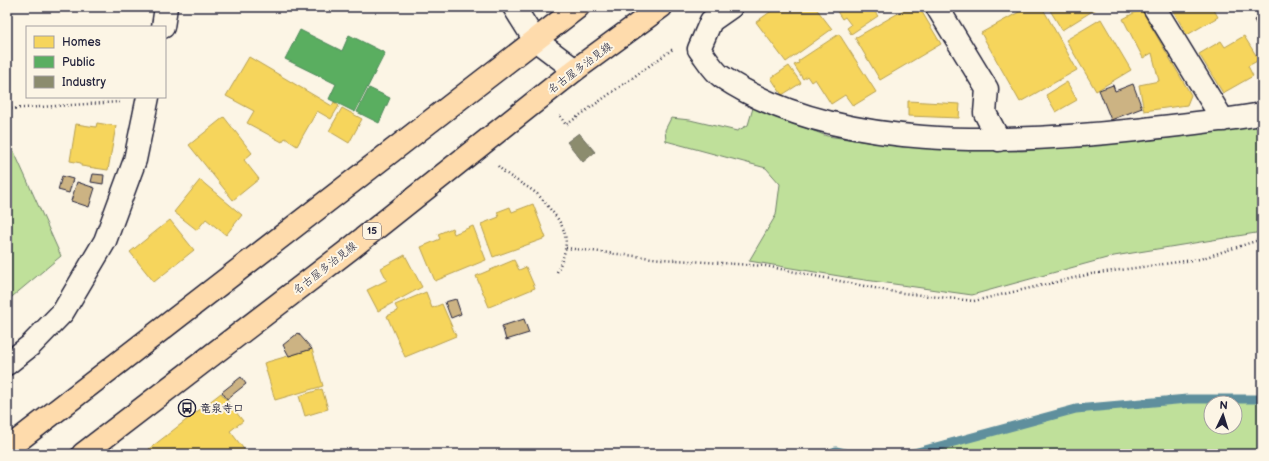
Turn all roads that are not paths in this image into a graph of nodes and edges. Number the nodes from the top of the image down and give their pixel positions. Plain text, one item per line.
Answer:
1 (166, 7) edge
2 (514, 7) edge
3 (578, 7) edge
4 (661, 7) edge
5 (731, 7) edge
6 (937, 7) edge
7 (1154, 7) edge
8 (163, 26) edge
9 (534, 39) junction
10 (575, 70) junction
11 (148, 99) edge
12 (1262, 114) edge
13 (1223, 120) junction
14 (999, 140) junction
15 (7, 364) edge
16 (7, 448) edge
17 (83, 454) edge

1 - 8 street
2 - 9 street
3 - 9 main road
4 - 10 main road, 名古屋多治見線 / 15
5 - 14 street
6 - 14 street
7 - 13 street
9 - 10 street
9 - 16 main road
10 - 17 main road, 名古屋多治見線 / 15
11 - 15 street
12 - 13 street
13 - 14 street

